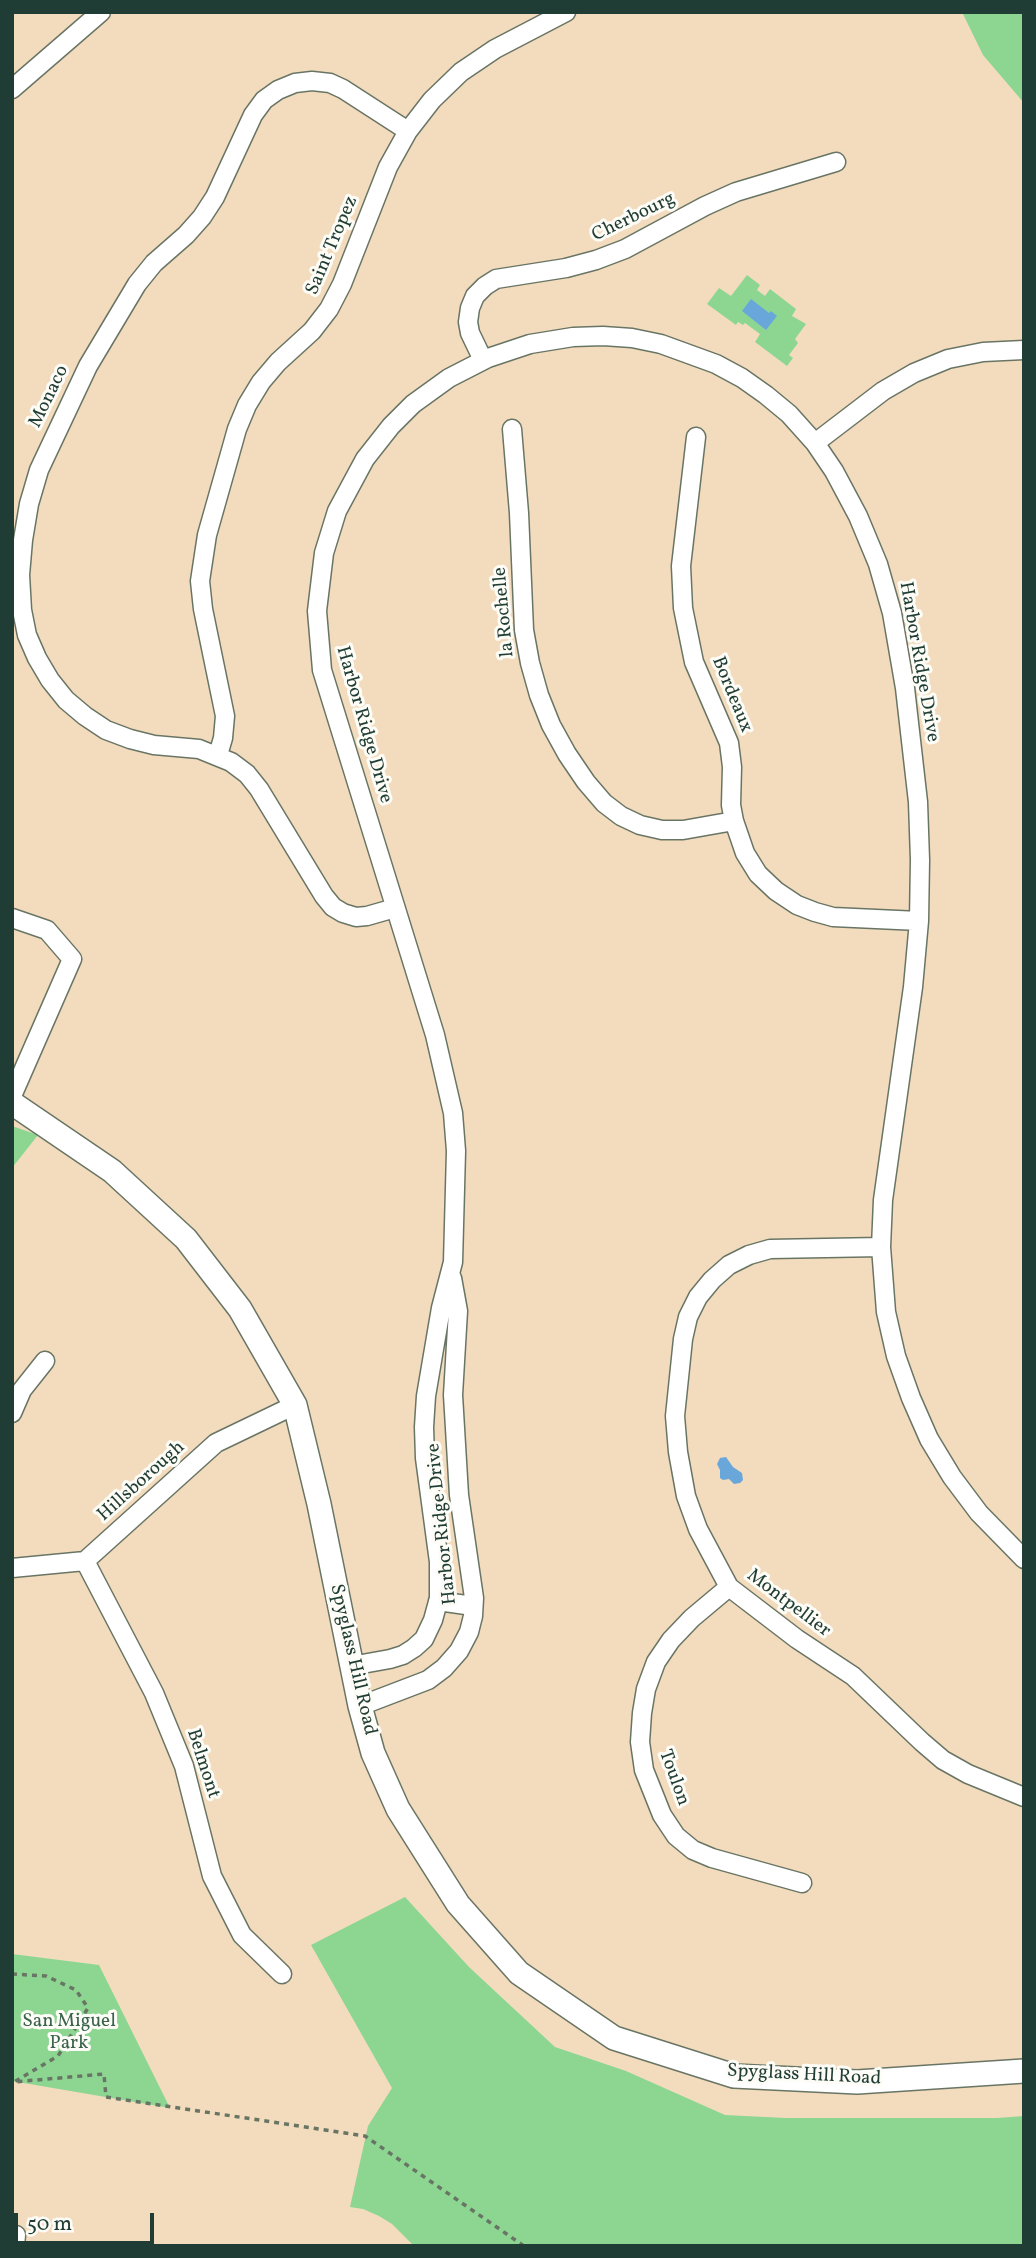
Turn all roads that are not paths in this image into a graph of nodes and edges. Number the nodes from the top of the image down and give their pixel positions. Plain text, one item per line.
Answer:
1 (102, 12) edge
2 (566, 12) edge
3 (12, 89) edge
4 (408, 131) junction
5 (836, 162) dead end
6 (1024, 350) edge
7 (482, 360) junction
8 (512, 429) dead end
9 (696, 437) dead end
10 (816, 443) junction
11 (218, 755) junction
12 (734, 821) junction
13 (396, 908) junction
14 (12, 918) edge
15 (919, 921) junction
16 (12, 1096) edge
17 (12, 1103) edge
18 (881, 1247) junction
19 (451, 1275) junction
20 (45, 1361) dead end
21 (295, 1405) junction
22 (12, 1413) edge
23 (1024, 1559) edge
24 (85, 1561) junction
25 (12, 1568) edge
26 (729, 1587) junction
27 (438, 1601) junction
28 (474, 1606) junction
29 (351, 1666) junction
30 (360, 1706) junction
31 (1024, 1797) edge
32 (802, 1883) dead end
33 (282, 1974) dead end
34 (1024, 2071) edge

1 - 3 street
2 - 4 street, Saint Tropez
4 - 11 street, Saint Tropez
4 - 11 street, Monaco
5 - 7 street, Cherbourg
6 - 10 street
7 - 10 street, Harbor Ridge Drive
7 - 13 street, Harbor Ridge Drive
8 - 12 street, la Rochelle
9 - 12 street, Bordeaux
10 - 15 street, Harbor Ridge Drive
11 - 13 street, Monaco
12 - 15 street, Bordeaux
13 - 19 street, Harbor Ridge Drive
14 - 16 street
15 - 18 street, Harbor Ridge Drive
17 - 21 main road, Spyglass Hill Road
18 - 23 street, Harbor Ridge Drive
18 - 26 street, Montpellier
19 - 27 street, Harbor Ridge Drive
19 - 28 street, Harbor Ridge Drive
20 - 22 street
21 - 24 street, Hillsborough
21 - 29 main road, Spyglass Hill Road
24 - 25 street
24 - 33 street, Belmont
26 - 31 street, Montpellier
26 - 32 street, Toulon
27 - 28 street
27 - 29 street, Harbor Ridge Drive
28 - 30 street, Harbor Ridge Drive
29 - 30 main road, Spyglass Hill Road
30 - 34 main road, Spyglass Hill Road

